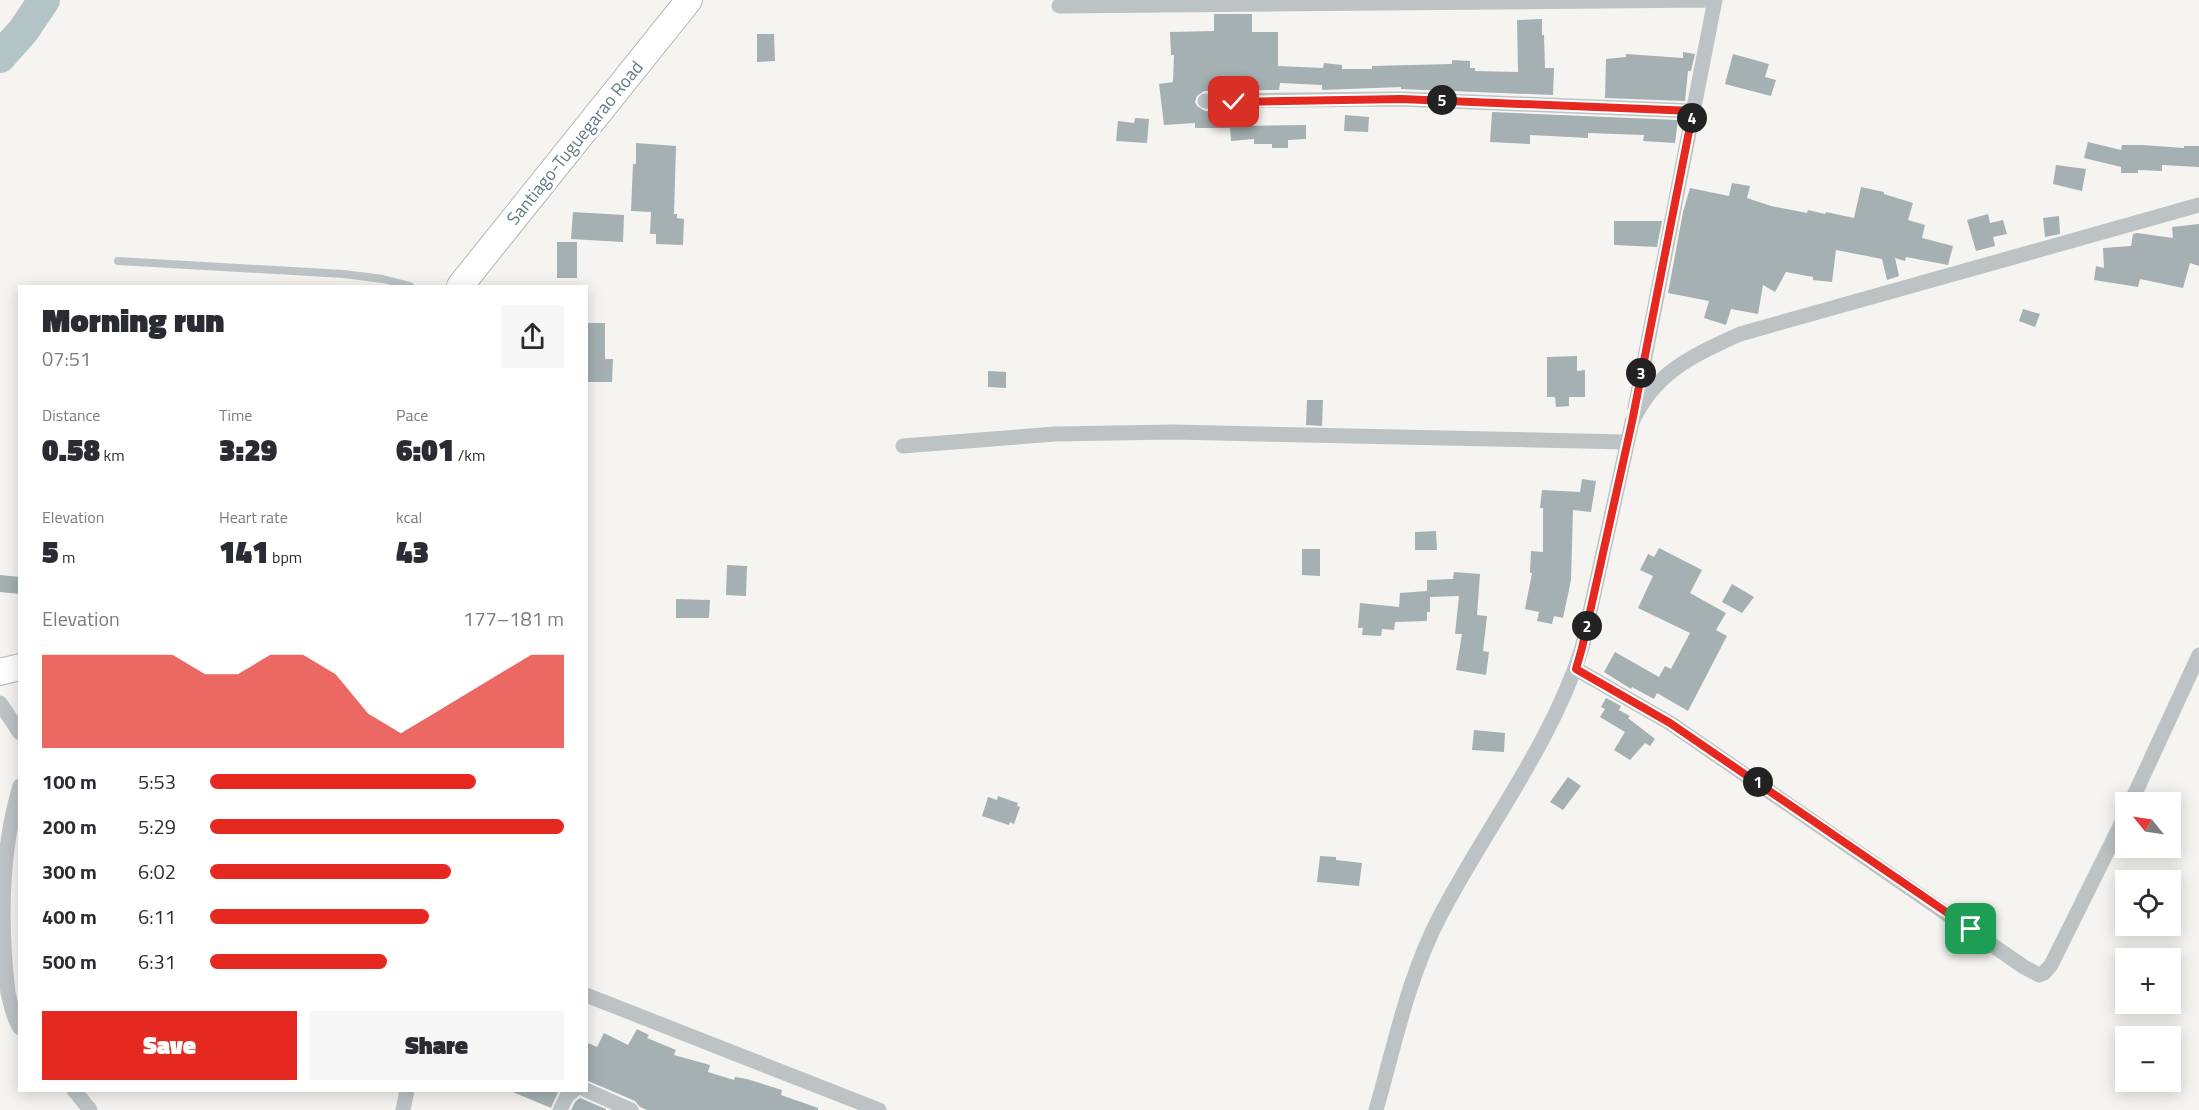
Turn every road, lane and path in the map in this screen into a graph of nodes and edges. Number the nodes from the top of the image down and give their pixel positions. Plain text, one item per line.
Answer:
1 (689, 0) edge
2 (1710, 0) edge
3 (1715, 0) edge
4 (1059, 6) dead end
5 (1205, 101) dead end
6 (1693, 111) junction
7 (2199, 205) edge
8 (118, 261) dead end
9 (406, 285) edge
10 (461, 285) edge
11 (1632, 422) junction
12 (1628, 442) junction
13 (903, 446) dead end
14 (2199, 655) edge
15 (18, 668) edge
16 (1576, 669) junction
17 (0, 672) edge
18 (0, 703) edge
19 (18, 731) edge
20 (2136, 792) edge
21 (18, 793) edge
22 (2115, 836) edge
23 (588, 996) edge
24 (18, 1023) edge
25 (588, 1091) edge
26 (76, 1092) edge
27 (407, 1092) edge
28 (572, 1092) edge
29 (874, 1109) edge
30 (90, 1110) edge
31 (403, 1110) edge
32 (560, 1110) edge
33 (632, 1110) edge
34 (1376, 1110) edge

1 - 10 highway, Santiago-Tuguegarao Road
2 - 4 street
3 - 6 street
5 - 6 street
6 - 11 street
7 - 11 street
8 - 9 lane
11 - 12 street
12 - 13 street
12 - 16 street
14 - 20 street
15 - 17 highway
16 - 22 street
16 - 34 street
18 - 19 street
21 - 24 street
23 - 29 street
25 - 33 street
26 - 30 street
27 - 31 street
28 - 32 street

